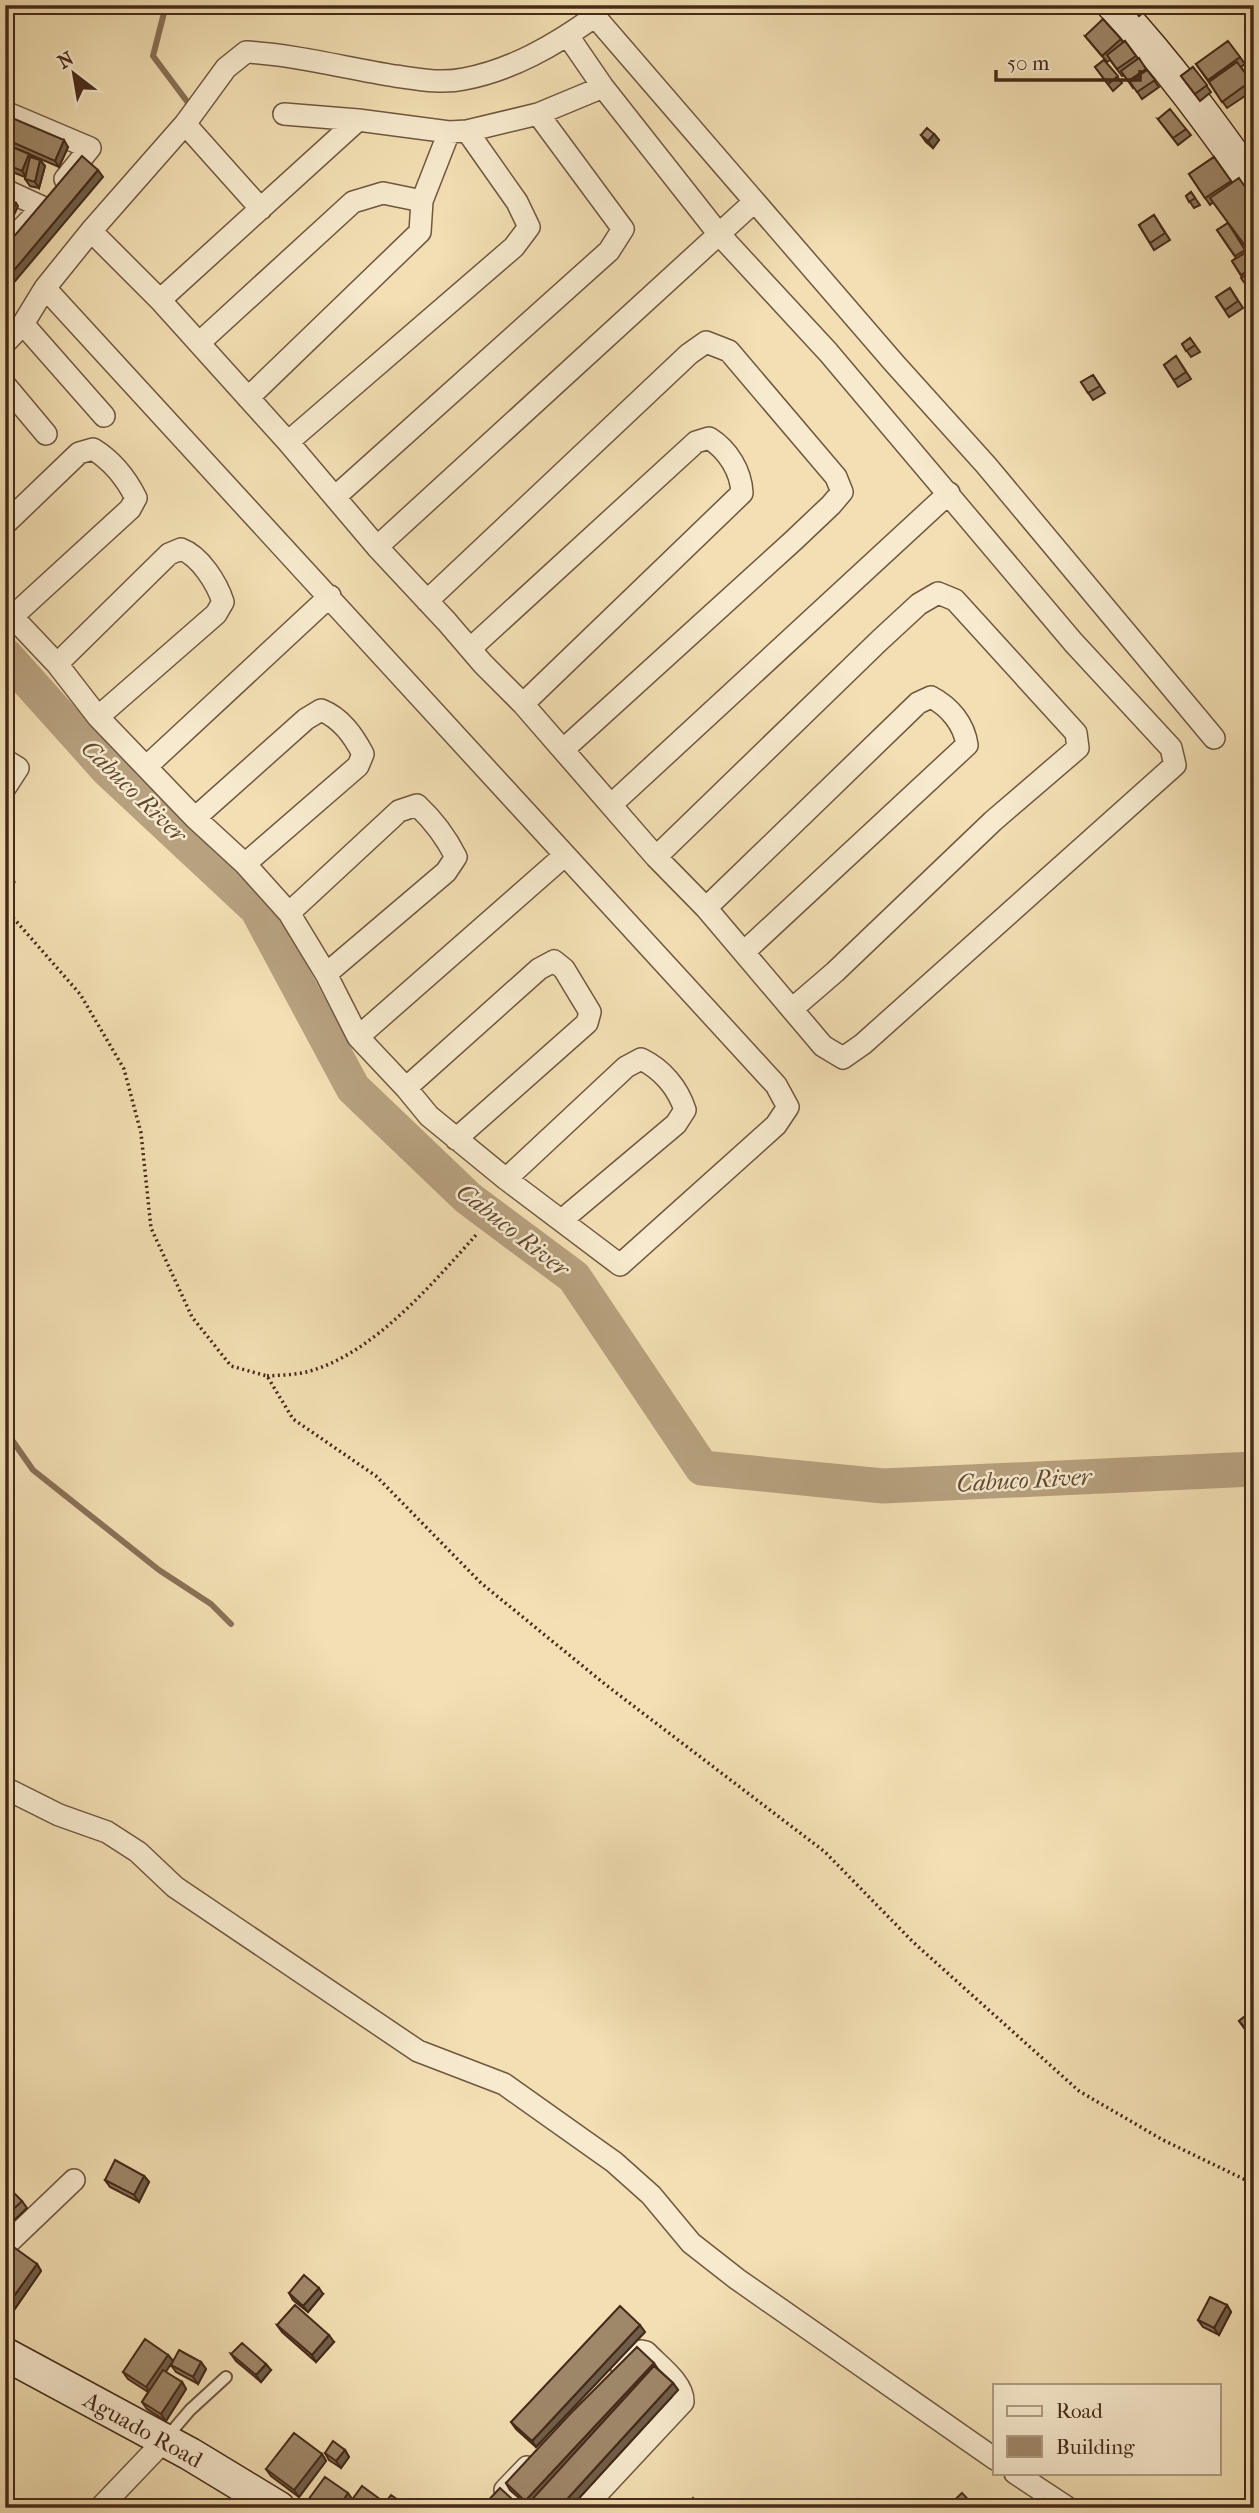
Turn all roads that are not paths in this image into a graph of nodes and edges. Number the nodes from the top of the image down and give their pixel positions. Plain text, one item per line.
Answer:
1 (1113, 5) edge
2 (590, 11) edge
3 (568, 36) junction
4 (603, 87) junction
5 (5, 112) edge
6 (284, 114) dead end
7 (538, 114) junction
8 (358, 120) junction
9 (185, 124) junction
10 (458, 131) junction
11 (1254, 184) edge
12 (5, 190) edge
13 (422, 201) junction
14 (754, 202) junction
15 (42, 206) junction
16 (261, 209) junction
17 (91, 231) junction
18 (718, 233) junction
19 (5, 246) edge
20 (45, 288) junction
21 (160, 300) junction
22 (23, 324) junction
23 (5, 342) edge
24 (198, 343) junction
25 (5, 385) edge
26 (248, 398) junction
27 (104, 416) dead end
28 (46, 434) dead end
29 (288, 442) junction
30 (949, 493) junction
31 (335, 497) junction
32 (5, 524) edge
33 (377, 547) junction
34 (330, 596) junction
35 (427, 601) junction
36 (9, 613) edge
37 (471, 648) junction
38 (57, 664) junction
39 (523, 704) junction
40 (98, 718) junction
41 (1214, 738) dead end
42 (564, 749) junction
43 (5, 760) edge
44 (146, 767) junction
45 (5, 788) edge
46 (612, 804) junction
47 (195, 818) junction
48 (564, 856) junction
49 (656, 857) junction
50 (245, 864) junction
51 (706, 908) junction
52 (289, 914) junction
53 (744, 952) junction
54 (326, 974) junction
55 (792, 1009) junction
56 (358, 1037) junction
57 (406, 1088) junction
58 (456, 1139) junction
59 (506, 1179) junction
60 (562, 1220) junction
61 (5, 1788) edge
62 (74, 2180) dead end
63 (5, 2246) edge
64 (5, 2354) edge
65 (226, 2377) dead end
66 (609, 2382) edge
67 (164, 2441) junction
68 (543, 2451) edge
69 (993, 2458) edge
70 (1017, 2474) edge
71 (505, 2490) junction
72 (267, 2505) edge
73 (100, 2508) edge
74 (488, 2508) edge
75 (523, 2508) edge
76 (584, 2508) edge
77 (1068, 2508) edge

1 - 11 street
2 - 3 street
2 - 14 street
3 - 4 street
3 - 9 street
4 - 7 street
4 - 18 street
5 - 15 street
6 - 8 street
7 - 10 street
7 - 31 street
8 - 10 street
8 - 16 street
9 - 16 street
9 - 17 street
10 - 13 street
10 - 29 street
12 - 15 street
13 - 24 street
13 - 26 street
14 - 18 street
14 - 41 street
15 - 19 street
16 - 21 street
17 - 20 street
17 - 21 street
18 - 30 street
18 - 33 street
20 - 22 street
20 - 34 street
21 - 24 street
22 - 23 street
22 - 27 street
24 - 26 street
25 - 28 street
26 - 29 street
29 - 31 street
30 - 46 street
30 - 55 street
31 - 33 street
32 - 36 street
33 - 35 street
34 - 44 street
34 - 48 street
35 - 37 street
35 - 42 street
36 - 38 street
37 - 39 street
37 - 39 street
38 - 40 street
38 - 40 street
39 - 42 street
40 - 44 street
42 - 46 street
43 - 45 street
44 - 47 street
46 - 49 street
47 - 50 street
47 - 50 street
48 - 56 street
48 - 60 street
49 - 51 street
49 - 55 street
50 - 52 street
51 - 53 street
51 - 53 street
52 - 54 street
52 - 54 street
53 - 55 street
54 - 56 street
56 - 57 street
57 - 58 street
57 - 58 street
58 - 59 street
59 - 60 street
59 - 60 street
61 - 69 street
62 - 63 street
64 - 67 street, Aguado Road
65 - 67 lane
66 - 76 street
67 - 72 street, Aguado Road
67 - 73 street
68 - 71 street
70 - 77 street
71 - 74 street
71 - 75 street

